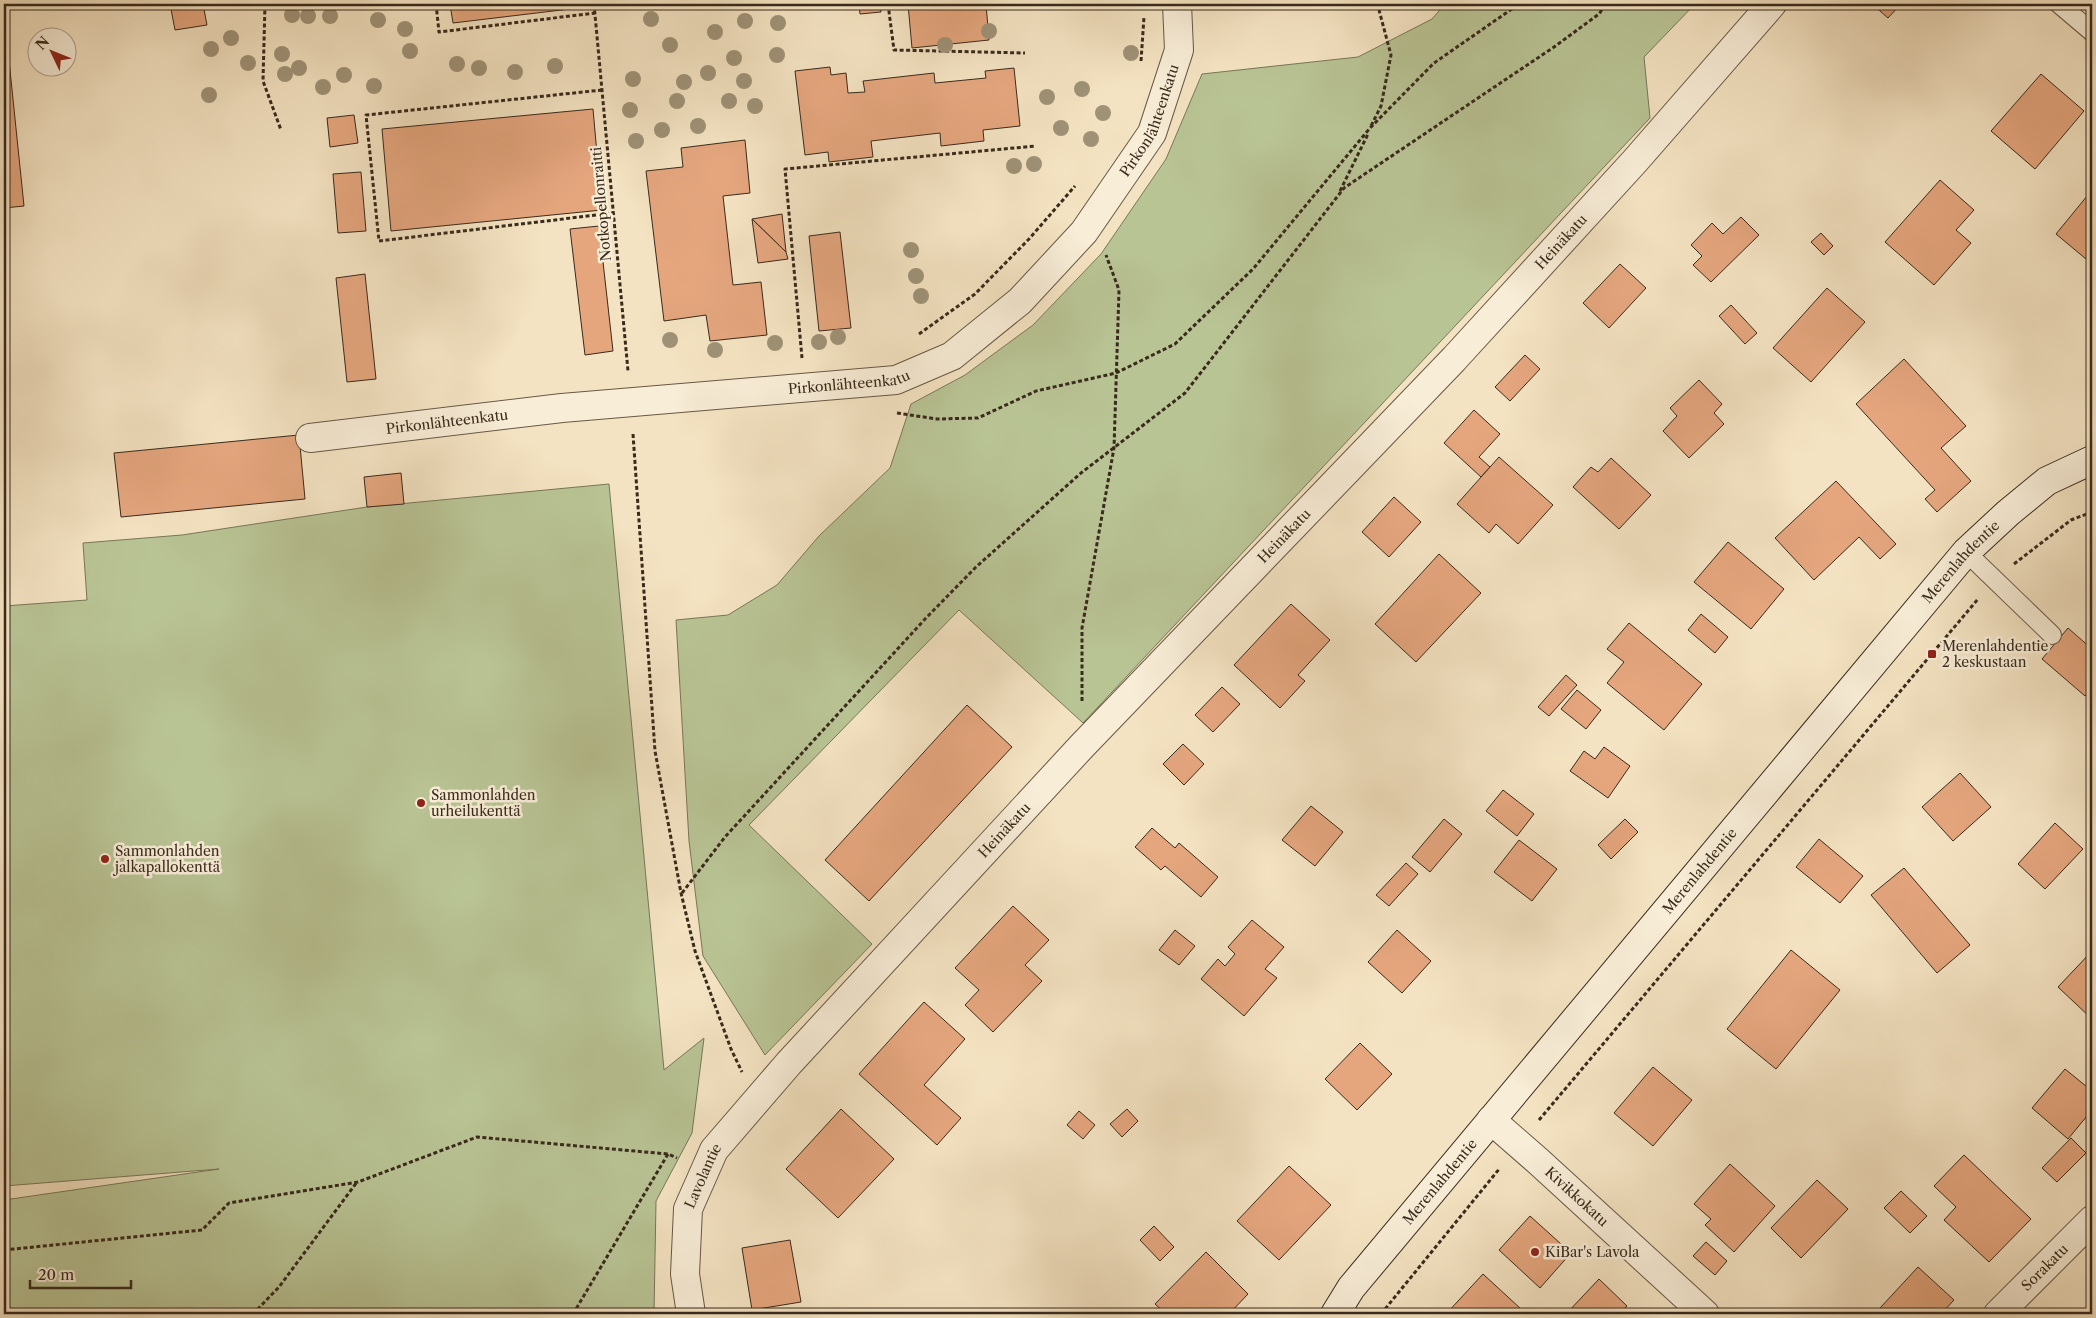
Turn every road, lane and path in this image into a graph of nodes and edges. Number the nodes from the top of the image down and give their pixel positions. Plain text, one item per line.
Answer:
1 (265, 4) edge
2 (436, 4) edge
3 (594, 4) edge
4 (888, 4) edge
5 (1177, 4) edge
6 (1367, 4) edge
7 (1519, 4) edge
8 (1606, 4) edge
9 (1772, 4) edge
10 (2059, 4) edge
11 (595, 13) junction
12 (1144, 13) dead end
13 (2092, 32) edge
14 (1026, 53) dead end
15 (1140, 67) dead end
16 (602, 90) junction
17 (1370, 128) junction
18 (281, 130) dead end
19 (1036, 146) dead end
20 (1076, 184) dead end
21 (1337, 196) junction
22 (613, 213) junction
23 (1093, 220) junction
24 (912, 337) dead end
25 (1116, 373) junction
26 (827, 386) junction
27 (631, 403) junction
28 (893, 413) dead end
29 (310, 438) dead end
30 (1114, 448) junction
31 (2092, 460) edge
32 (2092, 512) edge
33 (1966, 552) junction
34 (1995, 579) junction
35 (2052, 635) dead end
36 (1082, 746) junction
37 (681, 893) junction
38 (789, 1063) joint
39 (744, 1076) dead end
40 (1491, 1120) junction
41 (1519, 1145) junction
42 (668, 1154) junction
43 (684, 1161) dead end
44 (358, 1182) junction
45 (2092, 1220) edge
46 (4, 1250) edge
47 (253, 1314) edge
48 (574, 1314) edge
49 (691, 1314) edge
50 (1335, 1314) edge
51 (1381, 1314) edge
52 (1705, 1314) edge
53 (1998, 1314) edge

1 - 18 path
2 - 11 path
3 - 11 path, Notkopellonraitti
4 - 14 path
5 - 23 street, Pirkonlähteenkatu
6 - 17 path
7 - 17 path
8 - 21 path
9 - 36 street, Heinäkatu
10 - 13 lane
11 - 16 path, Notkopellonraitti
12 - 15 path
16 - 22 path, Notkopellonraitti
16 - 22 path
17 - 21 path
17 - 25 path
19 - 26 path
20 - 24 path
21 - 30 path
22 - 27 path, Notkopellonraitti
23 - 25 path
23 - 26 street, Pirkonlähteenkatu
25 - 28 path
25 - 30 path
26 - 27 street, Pirkonlähteenkatu
27 - 29 street, Pirkonlähteenkatu
27 - 37 path, Notkopellonraitti
30 - 36 path
30 - 37 path
31 - 33 street, Merenlahdentie
32 - 34 path
33 - 34 lane
33 - 40 street, Merenlahdentie
34 - 35 lane
34 - 41 path
36 - 38 street, Heinäkatu
37 - 39 path, Notkopellonraitti
38 - 49 street, Lavolantie
40 - 41 street, Kivikkokatu
40 - 50 street, Merenlahdentie
41 - 51 path
41 - 52 street, Kivikkokatu
42 - 43 path
42 - 44 path
42 - 48 path
44 - 46 path
44 - 47 path
45 - 53 street, Sorakatu

